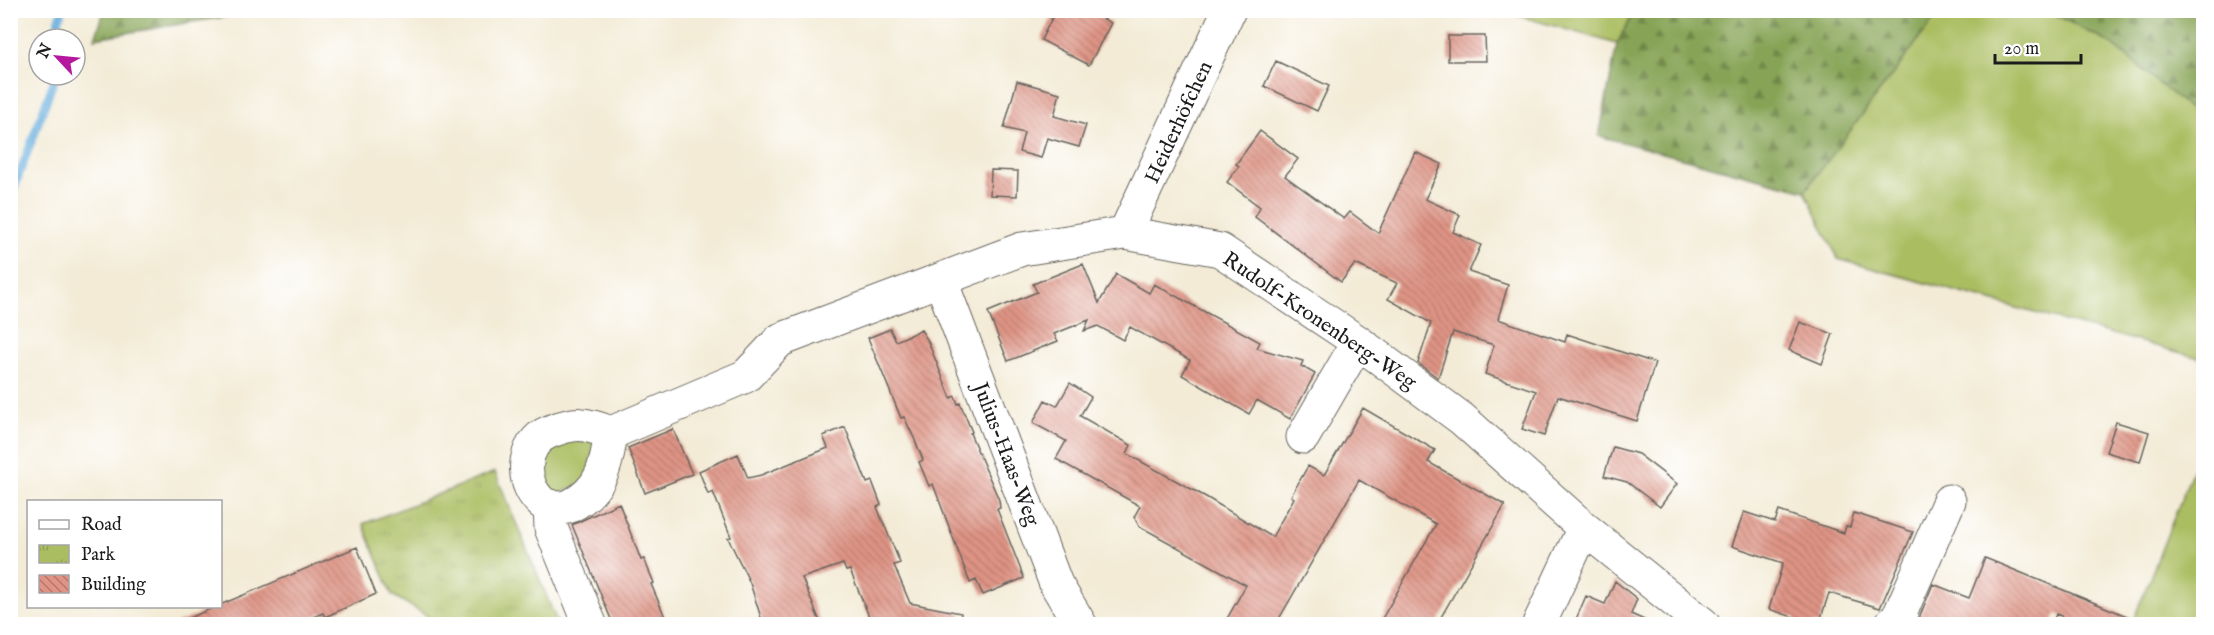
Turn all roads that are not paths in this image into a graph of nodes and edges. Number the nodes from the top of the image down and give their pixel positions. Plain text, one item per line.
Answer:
1 (1229, 10) edge
2 (1125, 233) junction
3 (941, 281) junction
4 (1358, 342) junction
5 (611, 434) junction
6 (1303, 437) dead end
7 (1948, 501) dead end
8 (550, 506) junction
9 (1584, 528) junction
10 (591, 624) edge
11 (1080, 624) edge
12 (1539, 624) edge
13 (1703, 624) edge
14 (1891, 624) edge

1 - 2 street, Heiderhöfchen
2 - 3 street, Rudolf-Kronenberg-Weg
2 - 4 street, Rudolf-Kronenberg-Weg
3 - 5 street, Rudolf-Kronenberg-Weg
3 - 11 street, Julius-Haas-Weg
4 - 6 street
4 - 9 street, Rudolf-Kronenberg-Weg
5 - 8 street
5 - 8 street
7 - 14 street
8 - 10 street
9 - 12 street
9 - 13 street, Rudolf-Kronenberg-Weg

